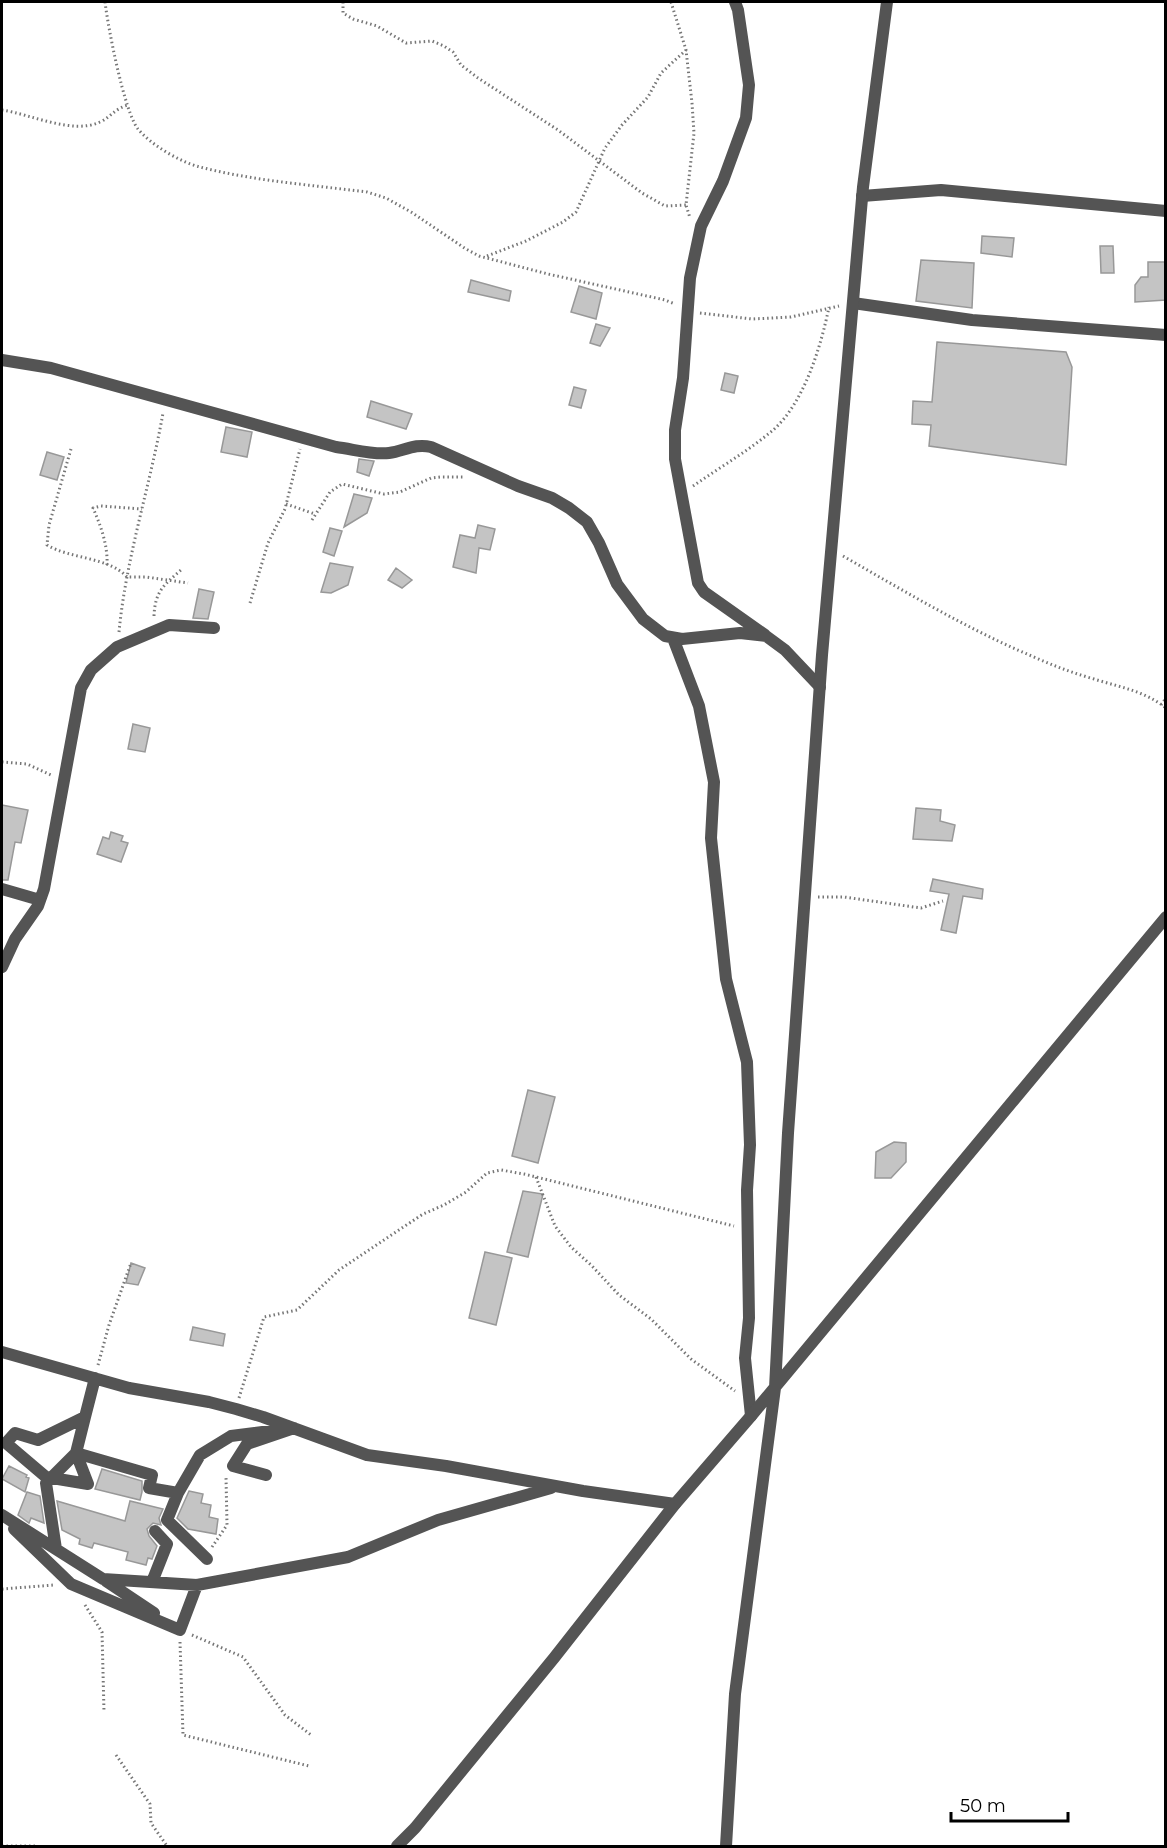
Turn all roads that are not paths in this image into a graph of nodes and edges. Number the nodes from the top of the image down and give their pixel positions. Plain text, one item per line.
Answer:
1 (735, 2) edge
2 (887, 2) edge
3 (862, 196) junction
4 (1166, 211) edge
5 (853, 303) junction
6 (1166, 335) edge
7 (2, 360) edge
8 (214, 628) dead end
9 (766, 636) junction
10 (673, 638) junction
11 (820, 687) junction
12 (2, 889) edge
13 (40, 900) junction
14 (1166, 917) edge
15 (2, 967) edge
16 (2, 1352) edge
17 (95, 1378) junction
18 (775, 1388) junction
19 (752, 1416) junction
20 (85, 1417) junction
21 (294, 1428) junction
22 (76, 1453) junction
23 (266, 1475) dead end
24 (51, 1478) junction
25 (555, 1487) junction
26 (178, 1493) junction
27 (675, 1504) junction
28 (2, 1516) edge
29 (156, 1531) dead end
30 (56, 1549) junction
31 (207, 1559) road end
32 (104, 1579) junction
33 (152, 1582) junction
34 (197, 1585) junction
35 (180, 1630) junction
36 (397, 1846) edge
37 (726, 1846) edge

1 - 9 street
2 - 3 street
3 - 4 street
3 - 5 street
5 - 6 street
5 - 11 street
7 - 10 street
8 - 13 street
9 - 10 street
9 - 11 street
10 - 19 street
11 - 18 street
12 - 13 street
13 - 15 street
14 - 18 street
16 - 17 street
17 - 20 street
17 - 21 street
18 - 19 street
18 - 37 street
19 - 27 street
20 - 22 street
20 - 24 street
21 - 23 street
21 - 25 street
21 - 26 street
22 - 24 street
22 - 24 street
22 - 26 street
24 - 30 street
25 - 27 street
25 - 34 street
26 - 31 street
27 - 36 street
28 - 30 street
28 - 35 street
29 - 33 street
30 - 32 street
32 - 33 street
32 - 35 street
33 - 34 street
34 - 35 street

